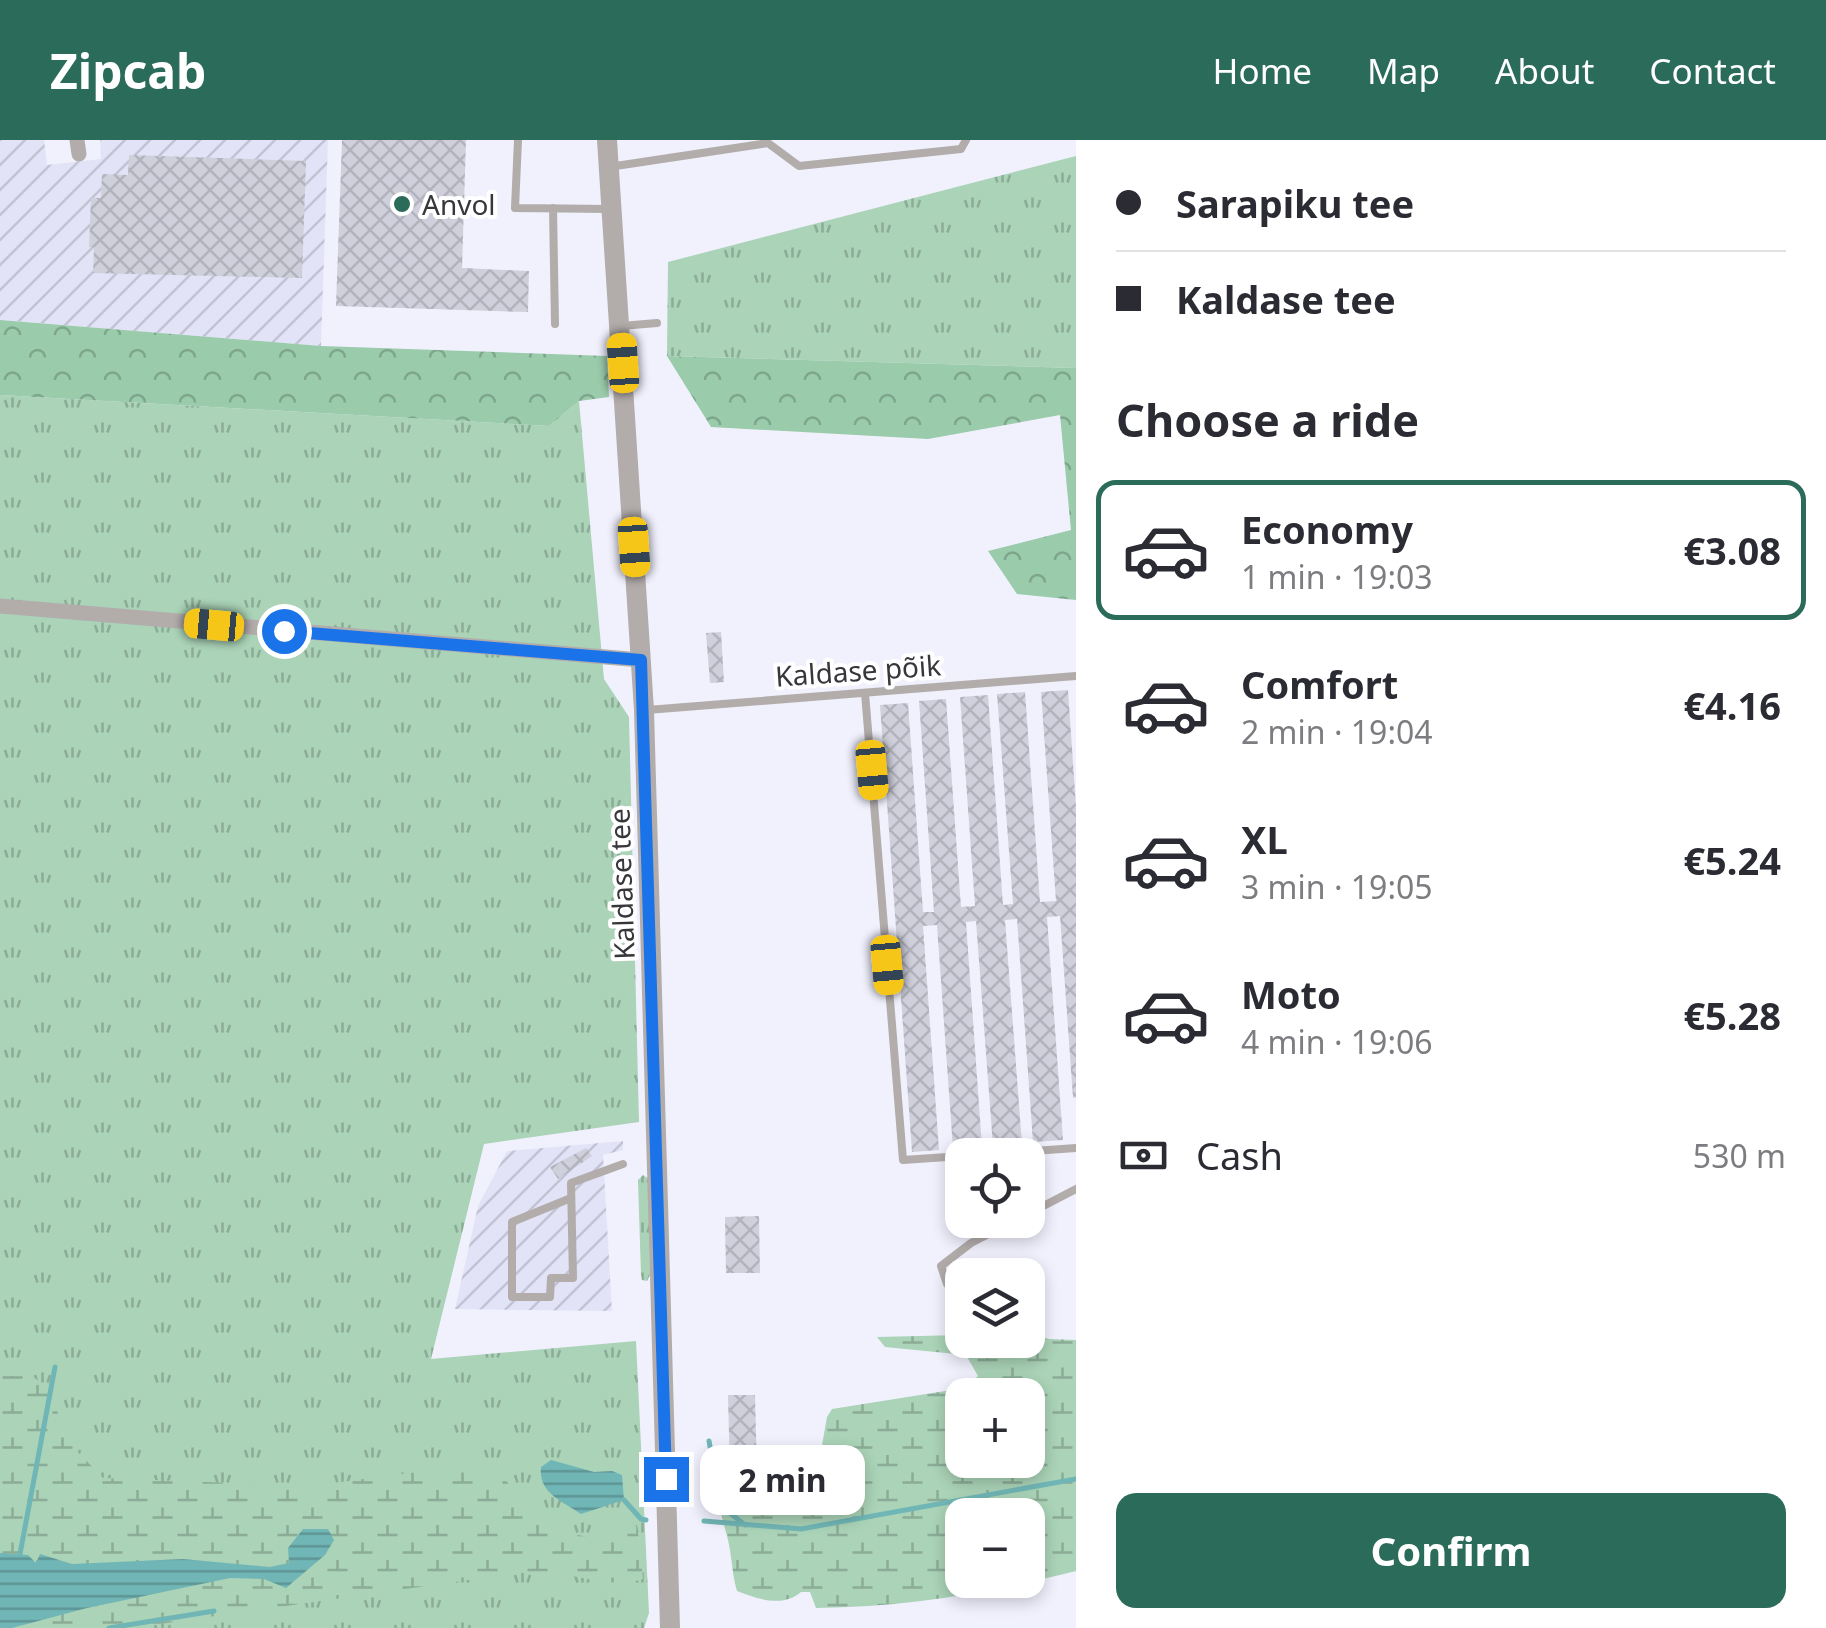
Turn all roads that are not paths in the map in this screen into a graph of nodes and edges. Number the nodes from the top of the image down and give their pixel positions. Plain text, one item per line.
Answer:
1 (518, 140) edge
2 (608, 140) edge
3 (966, 140) edge
4 (722, 144) edge
5 (609, 167) junction
6 (553, 208) junction
7 (612, 208) junction
8 (657, 323) dead end
9 (555, 324) dead end
10 (621, 326) junction
11 (0, 606) edge
12 (641, 660) junction
13 (1076, 676) edge
14 (865, 692) junction
15 (644, 710) junction
16 (1076, 1148) edge
17 (1045, 1150) edge
18 (945, 1157) edge
19 (623, 1164) dead end
20 (1076, 1189) edge
21 (571, 1198) junction
22 (1045, 1205) edge
23 (981, 1238) edge
24 (951, 1258) edge
25 (670, 1628) edge

1 - 6 lane
2 - 5 street, Kaldase tee
3 - 4 lane
4 - 5 lane
5 - 7 street, Kaldase tee
6 - 7 lane
6 - 9 lane
7 - 10 street, Kaldase tee
8 - 10 lane
10 - 12 street, Kaldase tee
11 - 12 street
12 - 15 street, Kaldase tee
13 - 14 lane, Kaldase põik
14 - 15 lane, Kaldase põik
14 - 18 lane
15 - 25 street, Kaldase tee
16 - 17 lane
19 - 21 lane
20 - 22 lane
21 - 21 lane
23 - 24 lane

